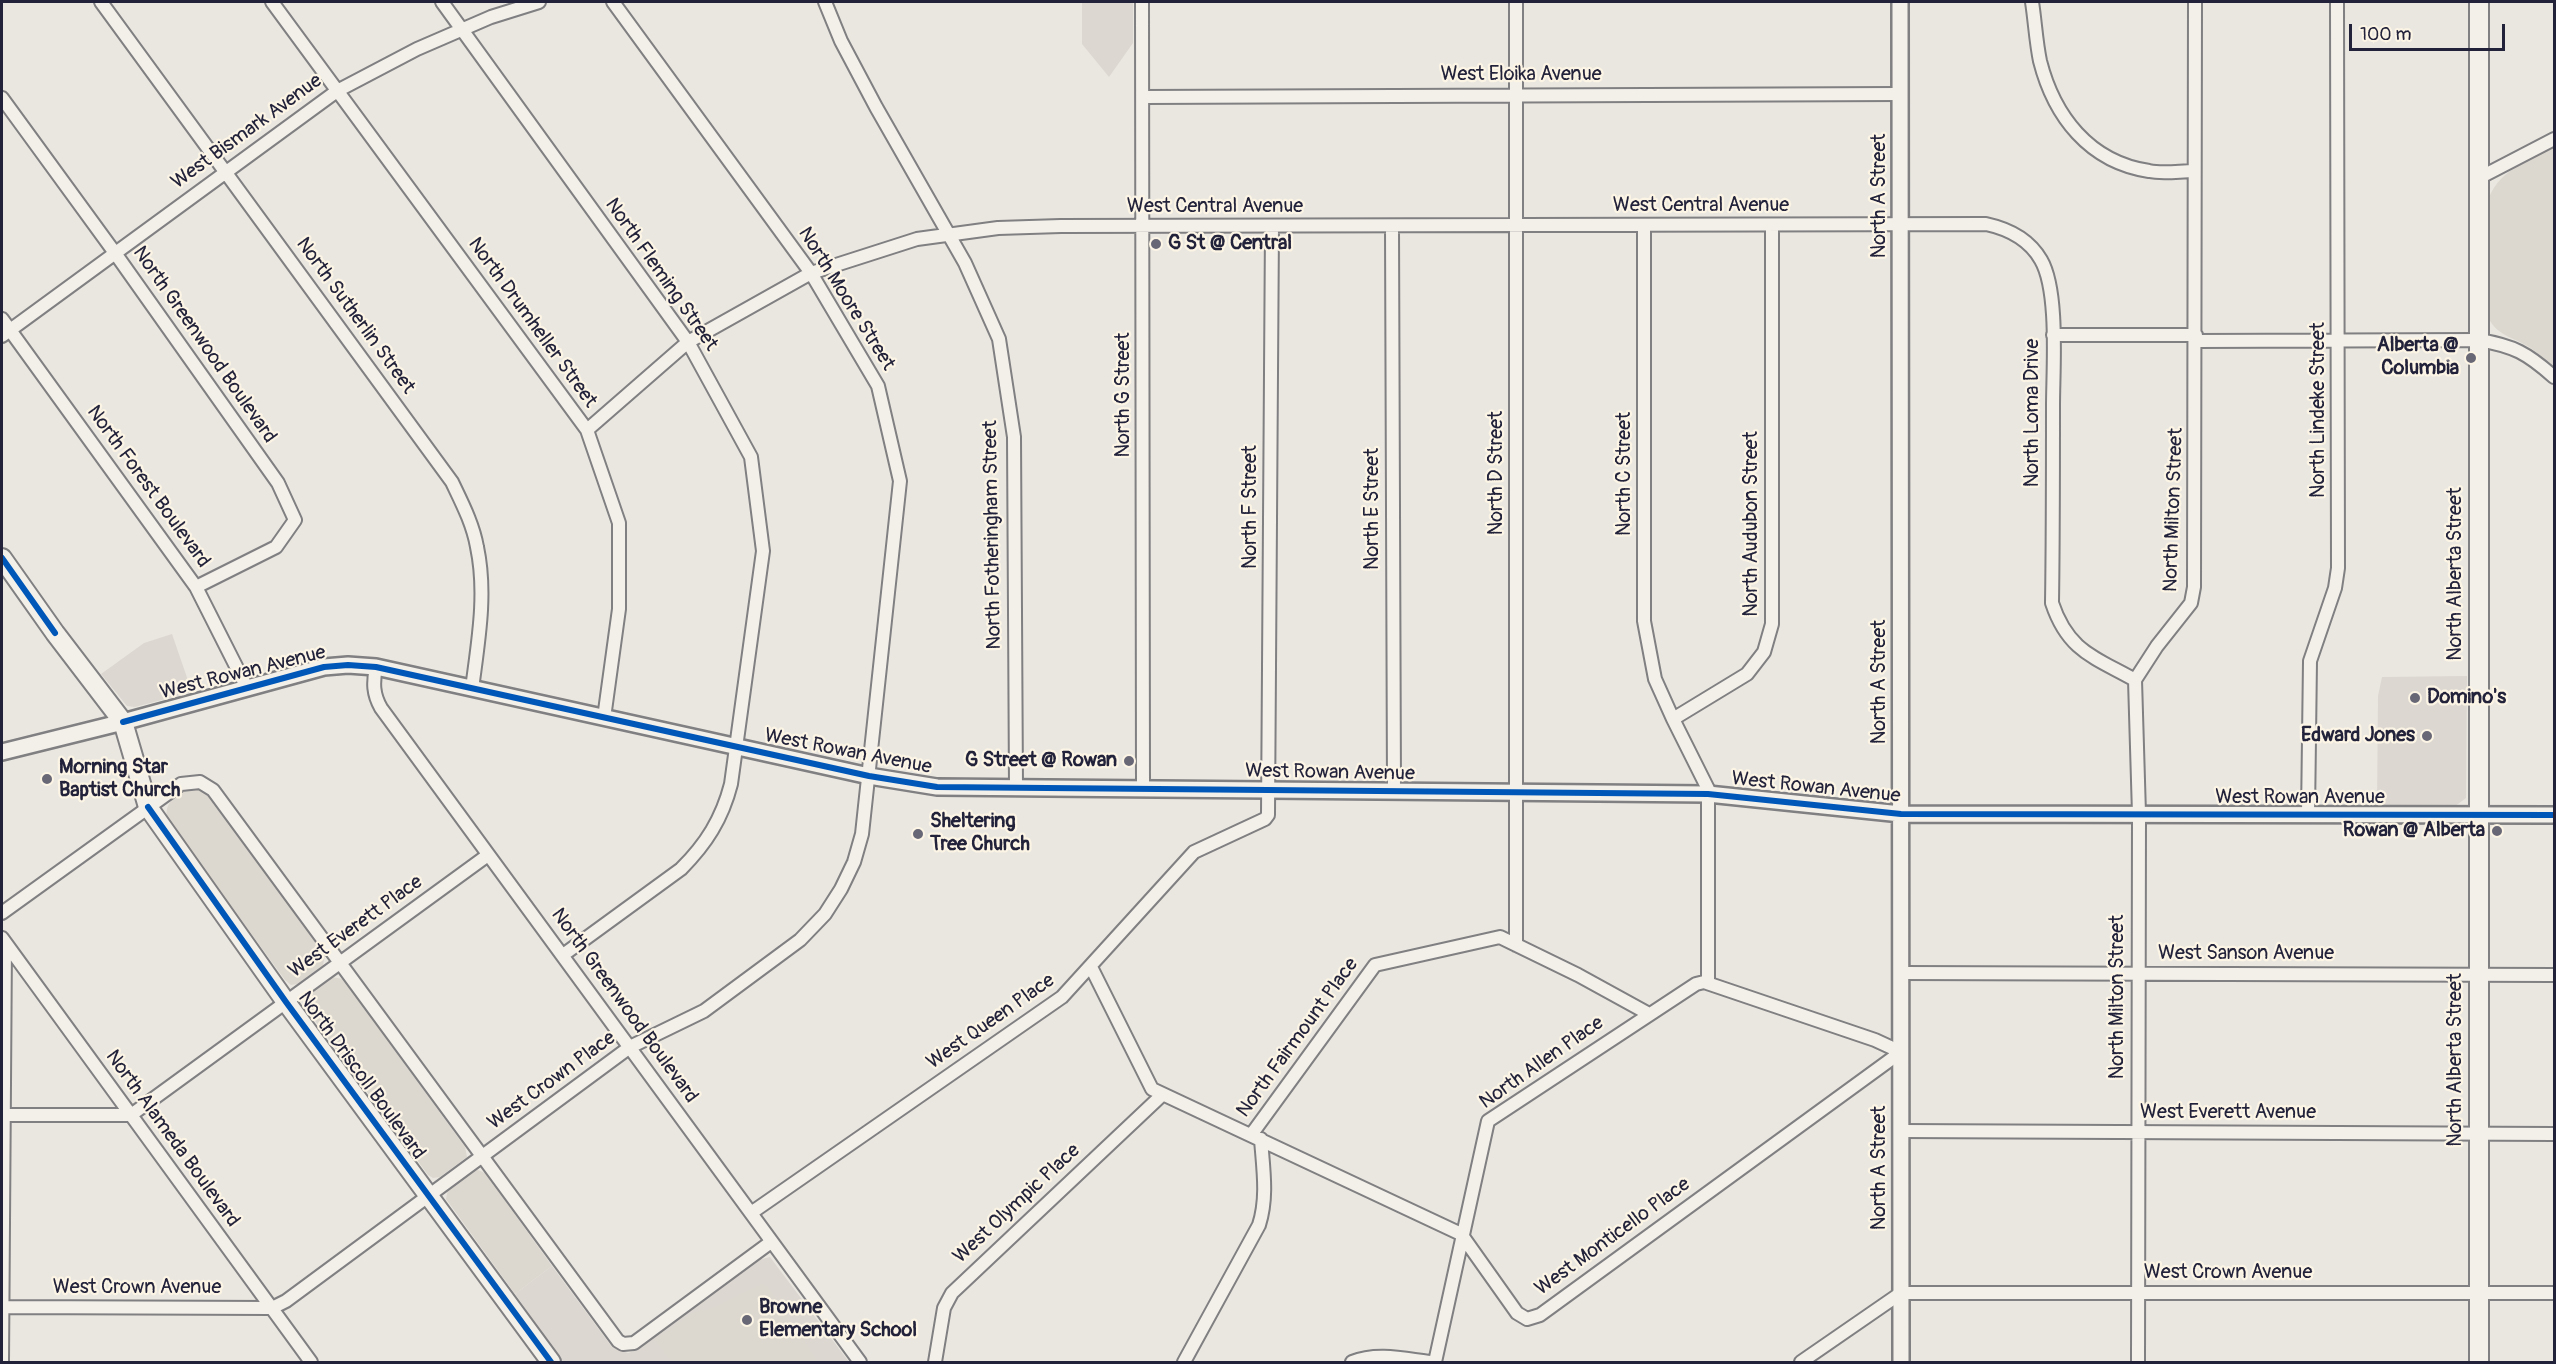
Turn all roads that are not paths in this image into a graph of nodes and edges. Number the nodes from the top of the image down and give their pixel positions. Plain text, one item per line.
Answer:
1 (101, 2) edge
2 (272, 2) edge
3 (442, 2) edge
4 (539, 2) edge
5 (613, 2) edge
6 (825, 2) edge
7 (1142, 2) edge
8 (1516, 2) edge
9 (1900, 2) edge
10 (2032, 2) edge
11 (2195, 2) edge
12 (2337, 2) edge
13 (2479, 2) edge
14 (462, 28) junction
15 (338, 91) junction
16 (1900, 94) junction
17 (1517, 95) junction
18 (1143, 97) junction
19 (2, 98) edge
20 (2554, 139) edge
21 (226, 171) junction
22 (2194, 171) junction
23 (2479, 178) junction
24 (1644, 225) junction
25 (1901, 225) junction
26 (1143, 226) junction
27 (1272, 226) junction
28 (1772, 226) junction
29 (1392, 227) junction
30 (1517, 227) junction
31 (946, 234) junction
32 (115, 253) junction
33 (811, 273) junction
34 (2, 319) edge
35 (6, 333) edge
36 (2053, 335) junction
37 (2196, 338) junction
38 (2338, 340) junction
39 (2479, 340) junction
40 (688, 342) junction
41 (2554, 377) edge
42 (587, 430) junction
43 (2, 558) edge
44 (196, 587) junction
45 (376, 668) junction
46 (2135, 680) junction
47 (247, 688) junction
48 (472, 689) junction
49 (604, 718) junction
50 (1673, 719) junction
51 (123, 722) junction
52 (737, 747) junction
53 (2, 752) edge
54 (869, 776) junction
55 (1016, 787) junction
56 (1143, 788) junction
57 (1270, 789) junction
58 (1394, 791) junction
59 (1516, 791) junction
60 (1708, 794) junction
61 (148, 807) junction
62 (1901, 814) junction
63 (2139, 814) junction
64 (2308, 815) junction
65 (2478, 815) junction
66 (2554, 815) edge
67 (488, 855) junction
68 (2, 913) edge
69 (3, 941) edge
70 (1515, 945) junction
71 (563, 955) junction
72 (340, 964) junction
73 (1091, 967) junction
74 (1901, 973) junction
75 (2138, 973) junction
76 (2479, 975) junction
77 (2554, 975) edge
78 (1706, 982) junction
79 (286, 1002) junction
80 (1649, 1014) junction
81 (630, 1047) junction
82 (1901, 1052) junction
83 (1162, 1095) junction
84 (3, 1115) edge
85 (131, 1115) junction
86 (1901, 1131) junction
87 (2138, 1131) junction
88 (2479, 1134) junction
89 (2554, 1134) edge
90 (1256, 1137) junction
91 (482, 1156) junction
92 (428, 1196) junction
93 (751, 1213) junction
94 (1461, 1234) junction
95 (771, 1242) junction
96 (2137, 1292) junction
97 (1901, 1293) junction
98 (2478, 1293) junction
99 (2554, 1293) edge
100 (2, 1308) edge
101 (272, 1308) junction
102 (2, 1362) edge
103 (311, 1362) edge
104 (551, 1362) edge
105 (860, 1362) edge
106 (935, 1362) edge
107 (1184, 1362) edge
108 (1352, 1362) edge
109 (1432, 1362) edge
110 (1801, 1362) edge
111 (1901, 1362) edge
112 (2138, 1362) edge
113 (2479, 1362) edge

1 - 21 street, North Sutherlin Street
2 - 15 street, North Drumheller Street
3 - 14 street, North Fleming Street
4 - 14 street, West Bismark Avenue
5 - 33 street, North Moore Street
6 - 31 street, North Fotheringham Street
7 - 18 street, North G Street
8 - 17 street, North D Street
9 - 16 street, North A Street
10 - 22 street
11 - 22 street, North Milton Street
12 - 38 street, North Lindeke Street
13 - 23 main road, North Alberta Street
14 - 15 street, West Bismark Avenue
14 - 40 street, North Fleming Street
15 - 21 street, West Bismark Avenue
15 - 42 street, North Drumheller Street
16 - 17 street, West Eloika Avenue
16 - 25 street, North A Street
17 - 18 street, West Eloika Avenue
17 - 30 street, North D Street
18 - 26 street, North G Street
19 - 32 street, North Greenwood Boulevard
20 - 23 street
21 - 32 street, West Bismark Avenue
21 - 48 street, North Sutherlin Street
22 - 37 street, North Milton Street
23 - 39 main road, North Alberta Street
24 - 28 street, West Central Avenue
24 - 30 street, West Central Avenue
24 - 50 street, North C Street
25 - 28 street, West Central Avenue
25 - 36 street, North Loma Drive
25 - 62 street, North A Street
26 - 27 street, West Central Avenue
26 - 31 street, West Central Avenue
26 - 56 street, North G Street
27 - 29 street, West Central Avenue
27 - 57 street, North F Street
28 - 50 street, North Audubon Street
29 - 30 street, West Central Avenue
29 - 58 street, North E Street
30 - 59 street, North D Street
31 - 33 street, West Central Avenue
31 - 55 street, North Fotheringham Street
32 - 35 street, West Bismark Avenue
32 - 44 street, North Greenwood Boulevard
33 - 40 street, West Central Avenue
33 - 54 street, North Moore Street
34 - 35 street, North Forest Boulevard
35 - 44 street, North Forest Boulevard
36 - 37 street
36 - 46 street, North Loma Drive
37 - 38 street
37 - 46 street, North Milton Street
38 - 39 street
38 - 64 street, North Lindeke Street
39 - 41 street
39 - 65 main road, North Alberta Street
40 - 42 street, West Central Avenue
40 - 52 street, North Fleming Street
42 - 49 street, North Drumheller Street
43 - 51 main road, North Driscoll Boulevard
44 - 47 street, North Forest Boulevard
45 - 47 street, West Rowan Avenue
45 - 48 street, West Rowan Avenue
45 - 67 street, North Greenwood Boulevard
46 - 63 street, North Milton Street
47 - 51 street, West Rowan Avenue
48 - 49 street, West Rowan Avenue
49 - 52 street, West Rowan Avenue
50 - 60 street
51 - 53 street, West Rowan Avenue
51 - 61 main road, North Driscoll Boulevard
52 - 54 street, West Rowan Avenue
52 - 71 street, North Fleming Street
54 - 55 street, West Rowan Avenue
54 - 81 street, West Crown Place
55 - 56 street, West Rowan Avenue
56 - 57 street, West Rowan Avenue
57 - 58 street, West Rowan Avenue
57 - 73 street, West Queen Place
58 - 59 street, West Rowan Avenue
59 - 60 street, West Rowan Avenue
59 - 70 street, North D Street
60 - 62 street, West Rowan Avenue
60 - 78 street
61 - 68 street
61 - 72 street
61 - 79 main road, North Driscoll Boulevard
62 - 63 street, West Rowan Avenue
62 - 74 street, North A Street
63 - 64 street, West Rowan Avenue
63 - 75 street, North Milton Street
64 - 65 street, West Rowan Avenue
65 - 66 street, West Rowan Avenue
65 - 76 main road, North Alberta Street
67 - 71 street, North Greenwood Boulevard
67 - 72 street, West Everett Place
69 - 84 street
69 - 85 street, North Alameda Boulevard
70 - 80 street
70 - 90 street, North Fairmount Place
71 - 81 street, North Greenwood Boulevard
72 - 79 street, West Everett Place
72 - 91 street
73 - 83 street
73 - 93 street, West Queen Place
74 - 75 street, West Sanson Avenue
74 - 82 street, North A Street
75 - 76 street, West Sanson Avenue
75 - 87 street, North Milton Street
76 - 77 street, West Sanson Avenue
76 - 88 main road, North Alberta Street
78 - 80 street, North Allen Place
78 - 82 street
79 - 85 street, West Everett Place
79 - 92 main road, North Driscoll Boulevard
80 - 94 street, North Allen Place
81 - 91 street, West Crown Place
81 - 93 street, North Greenwood Boulevard
82 - 86 street, North A Street
82 - 94 street, West Monticello Place
83 - 90 street, West Monticello Place
83 - 106 street, West Olympic Place
84 - 85 street
84 - 100 street
85 - 101 street, North Alameda Boulevard
86 - 87 street, West Everett Avenue
86 - 97 street, North A Street
87 - 88 street, West Everett Avenue
87 - 96 street, North Milton Street
88 - 89 street, West Everett Avenue
88 - 98 main road, North Alberta Street
90 - 94 street, West Monticello Place
90 - 107 street, North Fairmount Place
91 - 92 street, West Crown Place
91 - 95 street
92 - 101 street, West Crown Place
92 - 104 main road, North Driscoll Boulevard
93 - 95 street, North Greenwood Boulevard
94 - 109 street, North Allen Place
95 - 105 street, North Greenwood Boulevard
96 - 97 street, West Crown Avenue
96 - 98 street, West Crown Avenue
96 - 112 street, North Milton Street
97 - 110 street
97 - 111 street, North A Street
98 - 99 street, West Crown Avenue
98 - 113 main road, North Alberta Street
100 - 101 street, West Crown Avenue
100 - 102 street
101 - 103 street, North Alameda Boulevard
108 - 109 street

